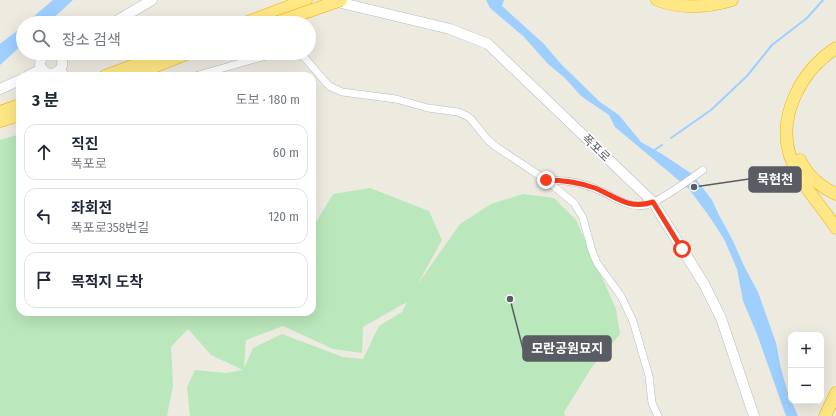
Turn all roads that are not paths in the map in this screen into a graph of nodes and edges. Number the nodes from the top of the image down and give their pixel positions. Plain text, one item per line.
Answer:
1 (152, 0) edge
2 (328, 0) edge
3 (341, 0) edge
4 (657, 0) edge
5 (732, 0) edge
6 (303, 1) edge
7 (125, 16) edge
8 (263, 16) edge
9 (290, 16) edge
10 (294, 16) edge
11 (836, 48) edge
12 (836, 56) edge
13 (40, 60) edge
14 (61, 60) edge
15 (147, 60) edge
16 (171, 60) edge
17 (248, 60) edge
18 (307, 60) edge
19 (42, 69) junction
20 (36, 72) edge
21 (46, 72) edge
22 (63, 72) edge
23 (116, 72) edge
24 (141, 72) edge
25 (208, 72) edge
26 (16, 82) edge
27 (0, 89) edge
28 (16, 106) edge
29 (0, 112) edge
30 (16, 116) edge
31 (0, 121) edge
32 (704, 170) dead end
33 (546, 180) junction
34 (836, 194) edge
35 (657, 200) junction
36 (836, 228) edge
37 (836, 393) edge
38 (658, 416) edge
39 (754, 416) edge
40 (825, 416) edge

1 - 7 main road
2 - 9 highway, bridge
2 - 35 main road, 폭포로
3 - 10 highway, bridge
4 - 5 highway
6 - 8 highway
11 - 36 highway
12 - 34 highway
13 - 19 main road
14 - 22 main road
15 - 23 highway
16 - 24 highway
17 - 25 street
18 - 33 street
19 - 20 main road
19 - 21 main road
26 - 27 main road
28 - 29 highway
30 - 31 highway
32 - 35 street
33 - 35 street
33 - 38 street
35 - 39 main road, 폭포로
37 - 40 highway

